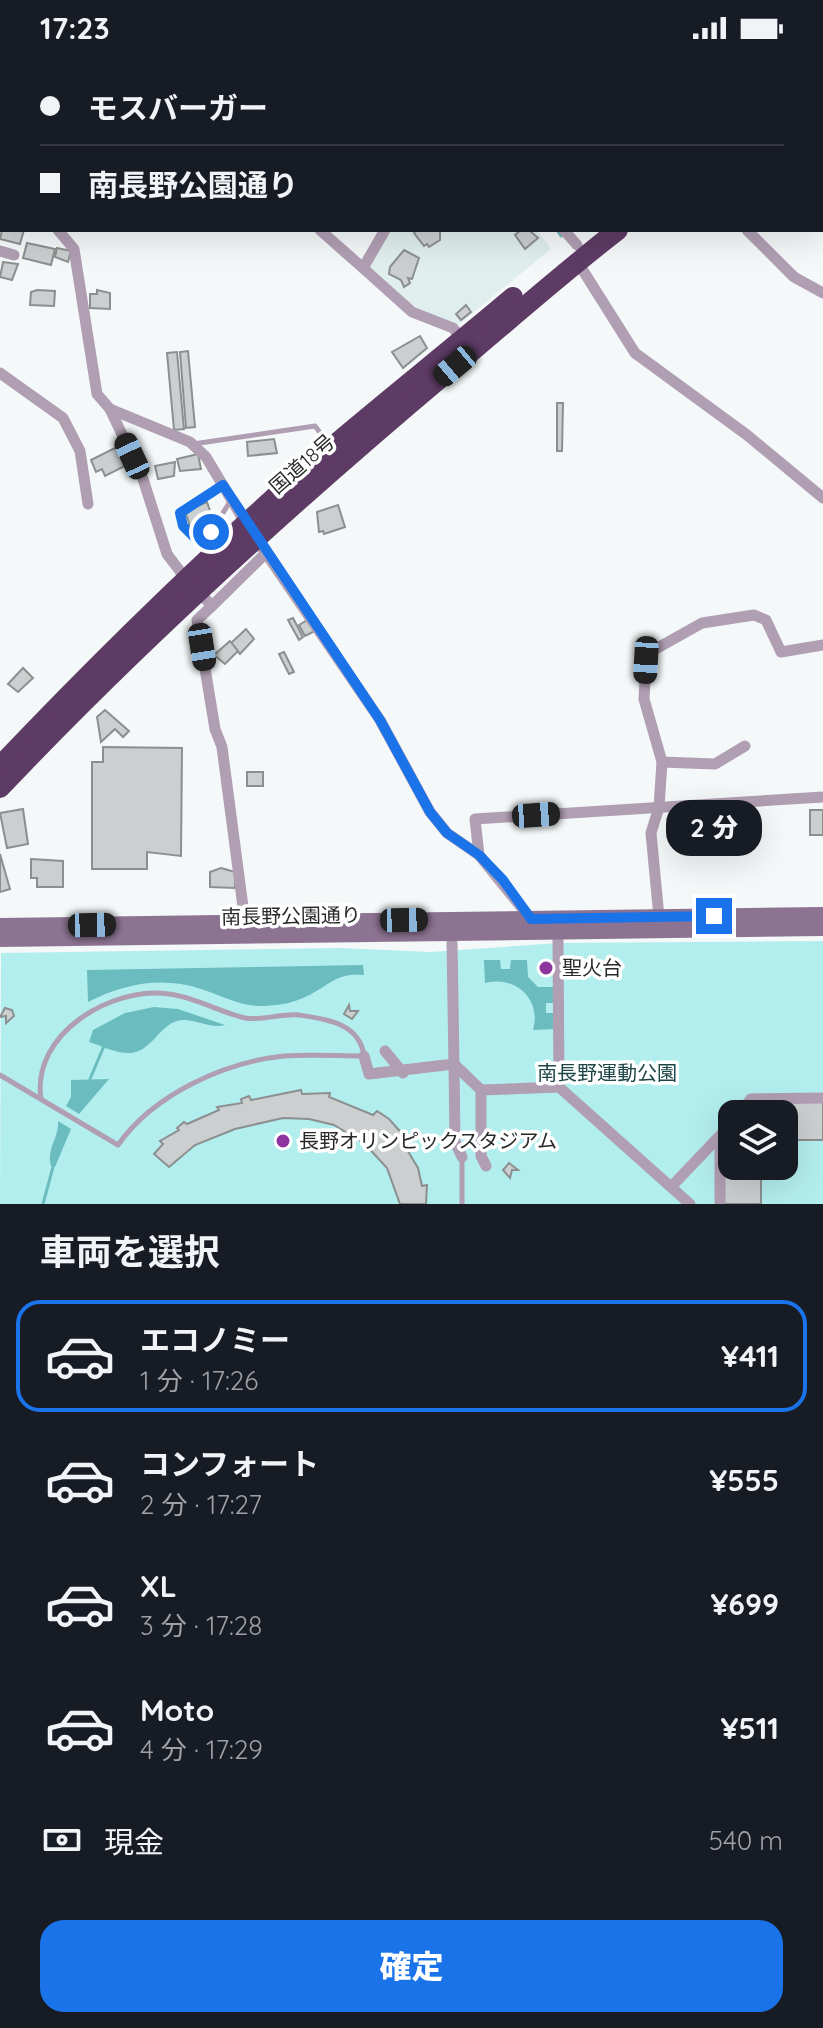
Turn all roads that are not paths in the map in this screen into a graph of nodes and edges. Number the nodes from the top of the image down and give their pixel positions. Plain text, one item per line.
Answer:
1 (60, 232) edge
2 (322, 232) edge
3 (384, 232) edge
4 (593, 232) edge
5 (612, 232) edge
6 (749, 232) edge
7 (573, 245) edge
8 (0, 251) edge
9 (14, 255) dead end
10 (363, 268) junction
11 (823, 293) edge
12 (462, 339) junction
13 (0, 373) edge
14 (110, 409) junction
15 (192, 444) junction
16 (332, 447) junction
17 (223, 485) junction
18 (823, 498) edge
19 (232, 499) junction
20 (88, 504) dead end
21 (256, 537) junction
22 (196, 539) junction
23 (212, 555) junction
24 (199, 592) junction
25 (823, 645) edge
26 (745, 746) dead end
27 (662, 762) junction
28 (0, 766) edge
29 (0, 788) edge
30 (823, 797) edge
31 (659, 807) junction
32 (479, 855) junction
33 (823, 915) edge
34 (659, 917) junction
35 (531, 919) junction
36 (245, 922) junction
37 (0, 926) edge
38 (823, 928) edge
39 (0, 939) edge
40 (558, 940) dead end
41 (452, 942) dead end
42 (385, 1051) dead end
43 (364, 1056) junction
44 (454, 1064) junction
45 (403, 1073) junction
46 (0, 1075) edge
47 (559, 1087) junction
48 (481, 1090) junction
49 (823, 1098) edge
50 (41, 1099) junction
51 (750, 1100) edge
52 (718, 1140) edge
53 (462, 1157) joint
54 (486, 1166) dead end
55 (720, 1180) edge
56 (671, 1187) junction
57 (462, 1204) edge
58 (690, 1204) edge
59 (720, 1204) edge

1 - 14 street
2 - 10 street
3 - 10 street
4 - 7 highway, 国道18号
5 - 7 highway, 国道18号
6 - 11 street
7 - 12 highway, 国道18号
7 - 18 street
7 - 21 highway, 国道18号
8 - 9 street
10 - 12 street
12 - 16 highway, 国道18号
13 - 20 street
14 - 15 street
14 - 24 street
15 - 16 lane
15 - 17 street
16 - 21 highway, 国道18号
17 - 19 street
17 - 22 lane
19 - 21 street
19 - 22 lane
21 - 23 highway, 国道18号
21 - 24 highway, 国道18号
21 - 32 street
22 - 23 lane
23 - 24 highway, 国道18号
24 - 28 highway, 国道18号
24 - 29 highway, 国道18号
24 - 36 street
25 - 27 street
26 - 27 street
27 - 31 street
30 - 31 street
31 - 32 street
31 - 34 street
32 - 35 street
33 - 34 street, 南長野公園通り
34 - 35 street, 南長野公園通り
35 - 36 street, 南長野公園通り
36 - 37 street, 南長野公園通り
38 - 39 street, 南長野公園通り
40 - 47 street
41 - 44 street
42 - 45 street
43 - 45 street
43 - 50 lane
43 - 50 lane
44 - 45 street
44 - 48 street
44 - 53 street
46 - 50 lane
47 - 48 street
47 - 56 street
48 - 54 street
49 - 51 street
52 - 56 street
53 - 57 lane
55 - 59 street
56 - 58 street

